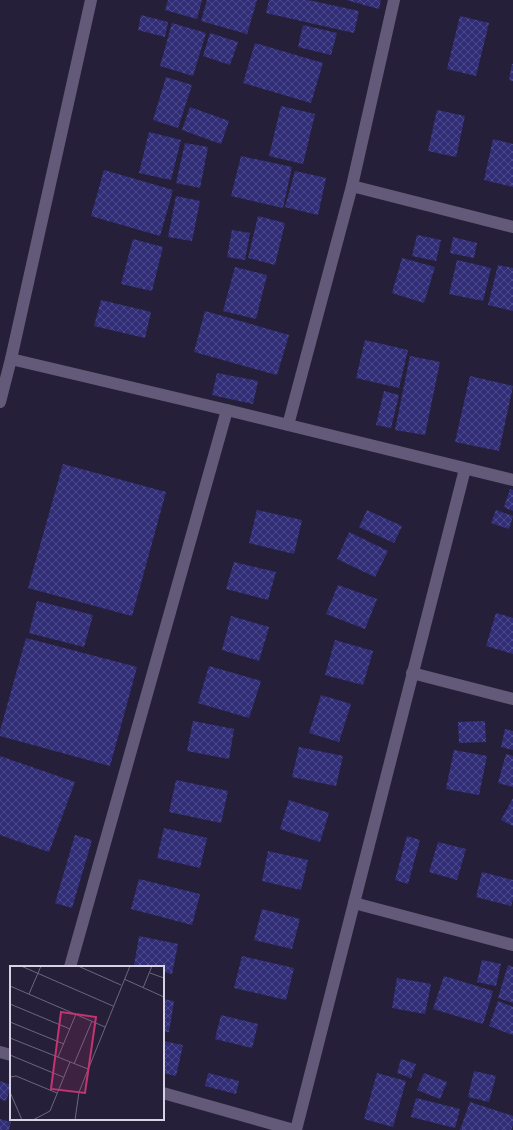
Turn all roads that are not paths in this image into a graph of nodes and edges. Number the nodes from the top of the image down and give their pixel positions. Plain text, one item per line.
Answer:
1 (91, 0) edge
2 (394, 0) edge
3 (352, 186) junction
4 (513, 228) edge
5 (11, 359) junction
6 (0, 402) edge
7 (228, 410) junction
8 (288, 425) junction
9 (465, 468) junction
10 (513, 480) edge
11 (412, 673) junction
12 (513, 699) edge
13 (354, 903) junction
14 (513, 945) edge
15 (70, 966) edge
16 (0, 1052) edge
17 (10, 1055) edge
18 (164, 1094) edge
19 (295, 1130) edge

1 - 5 street
2 - 3 street
3 - 4 street
3 - 8 street
5 - 6 street
5 - 7 street
7 - 8 street
7 - 15 street
8 - 9 street
9 - 10 street
9 - 11 street
11 - 12 street
11 - 13 street
13 - 14 street
13 - 19 street
16 - 17 street
18 - 19 street

